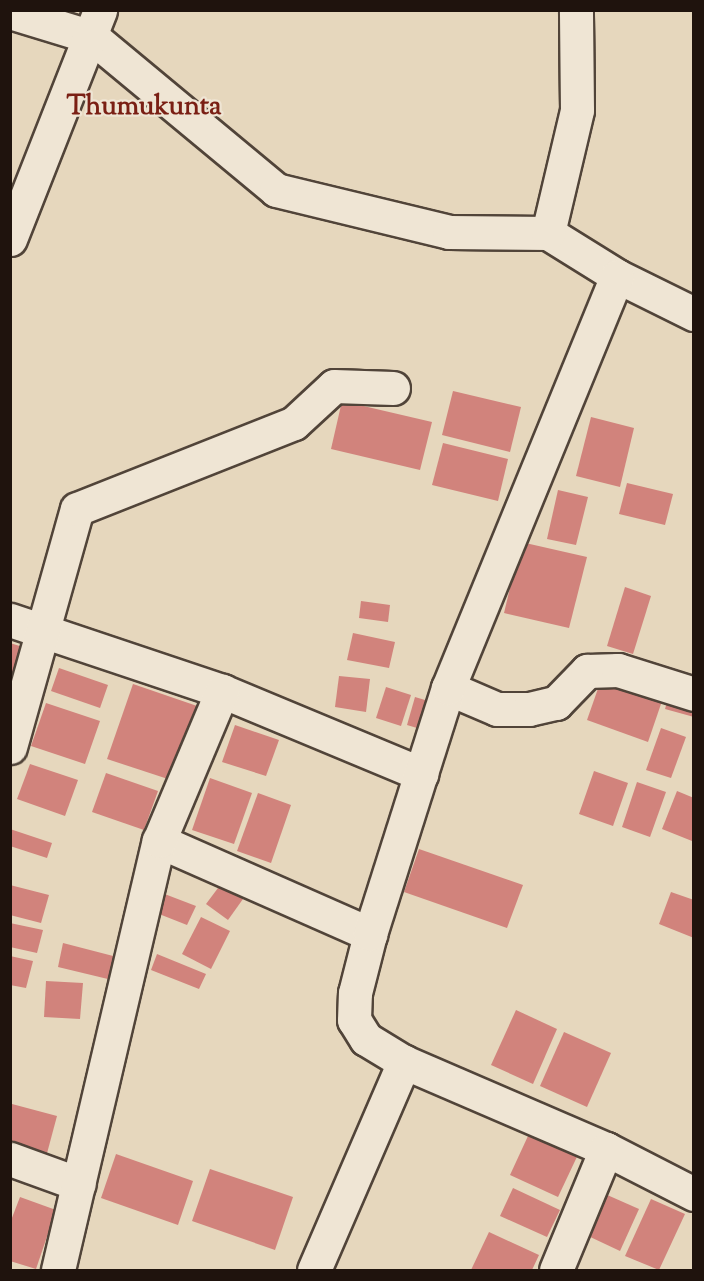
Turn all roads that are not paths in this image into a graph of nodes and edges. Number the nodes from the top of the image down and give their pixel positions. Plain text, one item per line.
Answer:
1 (576, 10) edge
2 (10, 12) edge
3 (96, 24) edge
4 (548, 233) junction
5 (10, 239) edge
6 (617, 276) junction
7 (693, 314) edge
8 (393, 388) dead end
9 (10, 620) edge
10 (46, 631) junction
11 (448, 688) junction
12 (222, 691) junction
13 (693, 694) edge
14 (10, 747) edge
15 (421, 774) junction
16 (159, 841) junction
17 (370, 934) junction
18 (404, 1062) junction
19 (606, 1149) junction
20 (10, 1159) edge
21 (79, 1184) junction
22 (693, 1194) edge
23 (58, 1270) edge
24 (314, 1270) edge
25 (556, 1270) edge

1 - 4 street
2 - 3 street
3 - 4 street
3 - 5 street
4 - 6 street
6 - 7 street
6 - 11 street
8 - 10 street
9 - 10 street
10 - 12 street
10 - 14 street
11 - 13 street
11 - 15 street
12 - 15 street
12 - 16 street
15 - 17 street
16 - 17 street
16 - 21 street
17 - 18 street
18 - 19 street
18 - 24 street
19 - 22 street
19 - 25 street
20 - 21 street
21 - 23 street

